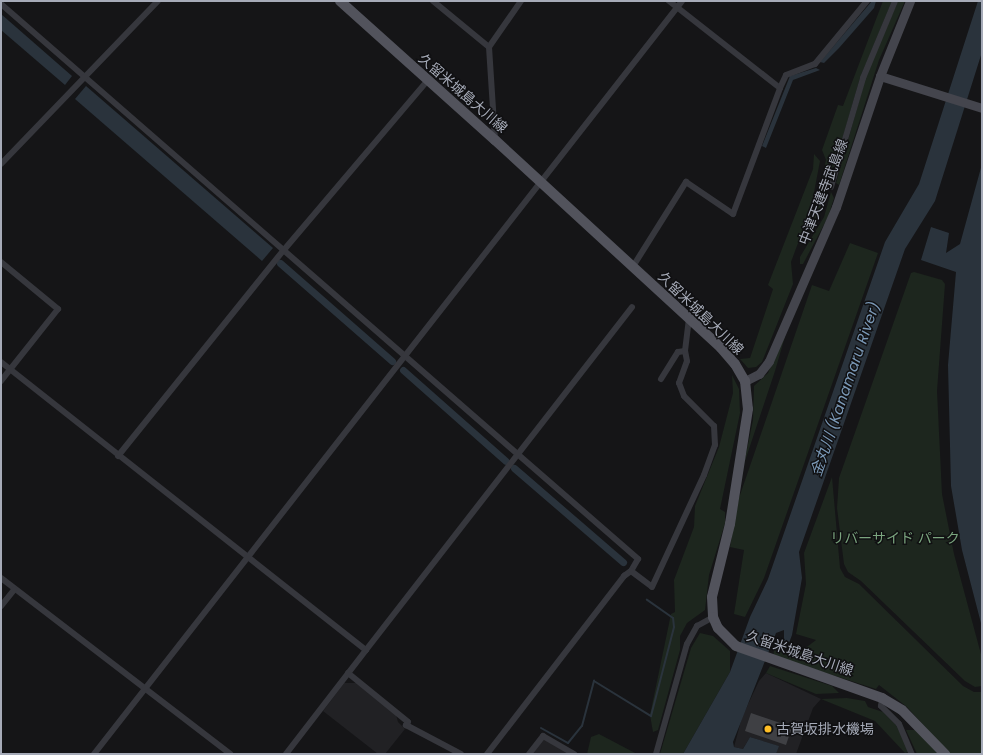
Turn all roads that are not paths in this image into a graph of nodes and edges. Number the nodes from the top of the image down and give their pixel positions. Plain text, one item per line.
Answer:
1 (158, 1) edge
2 (340, 1) edge
3 (433, 1) edge
4 (521, 1) edge
5 (669, 1) edge
6 (682, 1) edge
7 (867, 1) edge
8 (895, 1) edge
9 (910, 1) edge
10 (1, 4) edge
11 (677, 8) junction
12 (488, 47) junction
13 (883, 77) junction
14 (84, 78) junction
15 (428, 81) junction
16 (780, 88) junction
17 (982, 108) edge
18 (495, 140) junction
19 (1, 164) edge
20 (541, 184) junction
21 (831, 187) dead end
22 (283, 251) junction
23 (1, 262) edge
24 (632, 268) junction
25 (632, 307) dead end
26 (689, 318) junction
27 (684, 351) junction
28 (404, 357) junction
29 (1, 362) edge
30 (10, 369) junction
31 (661, 379) dead end
32 (1, 381) edge
33 (746, 381) junction
34 (118, 456) junction
35 (518, 456) junction
36 (245, 557) junction
37 (631, 571) junction
38 (1, 578) edge
39 (14, 590) junction
40 (1, 606) edge
41 (713, 617) junction
42 (366, 650) junction
43 (348, 673) junction
44 (144, 688) junction
45 (882, 698) junction
46 (94, 754) edge
47 (230, 754) edge
48 (286, 754) edge
49 (461, 754) edge
50 (487, 754) edge
51 (529, 754) edge
52 (574, 754) edge
53 (656, 754) edge
54 (912, 754) edge
55 (945, 754) edge

1 - 14 street
2 - 15 main road, 久留米城島大川線
3 - 12 street
4 - 12 street
5 - 11 street
6 - 11 street
7 - 16 street
8 - 21 street
9 - 13 main road, 中津天建寺武島線
10 - 14 street
11 - 16 street
11 - 20 street
12 - 18 street
13 - 17 main road
13 - 33 main road, 中津天建寺武島線
14 - 19 street
14 - 22 street
15 - 18 main road, 久留米城島大川線
15 - 22 street
16 - 24 street
18 - 20 main road, 久留米城島大川線
20 - 24 main road, 久留米城島大川線
20 - 28 street
22 - 28 street
22 - 34 street
23 - 30 street
24 - 26 main road, 久留米城島大川線
25 - 35 street
26 - 27 street
26 - 33 main road, 久留米城島大川線
27 - 31 street
27 - 37 street
28 - 35 street
28 - 36 street
29 - 30 street
30 - 32 street
30 - 34 street
33 - 41 main road, 久留米城島大川線
34 - 36 street
35 - 37 street
35 - 42 street
36 - 42 street
36 - 44 street
37 - 50 street
38 - 39 street
39 - 40 street
39 - 44 street
41 - 45 main road, 久留米城島大川線
41 - 53 street
42 - 43 street
43 - 48 street
43 - 49 street
44 - 46 street
44 - 47 street
45 - 54 street
45 - 55 main road, 久留米城島大川線
51 - 52 street

